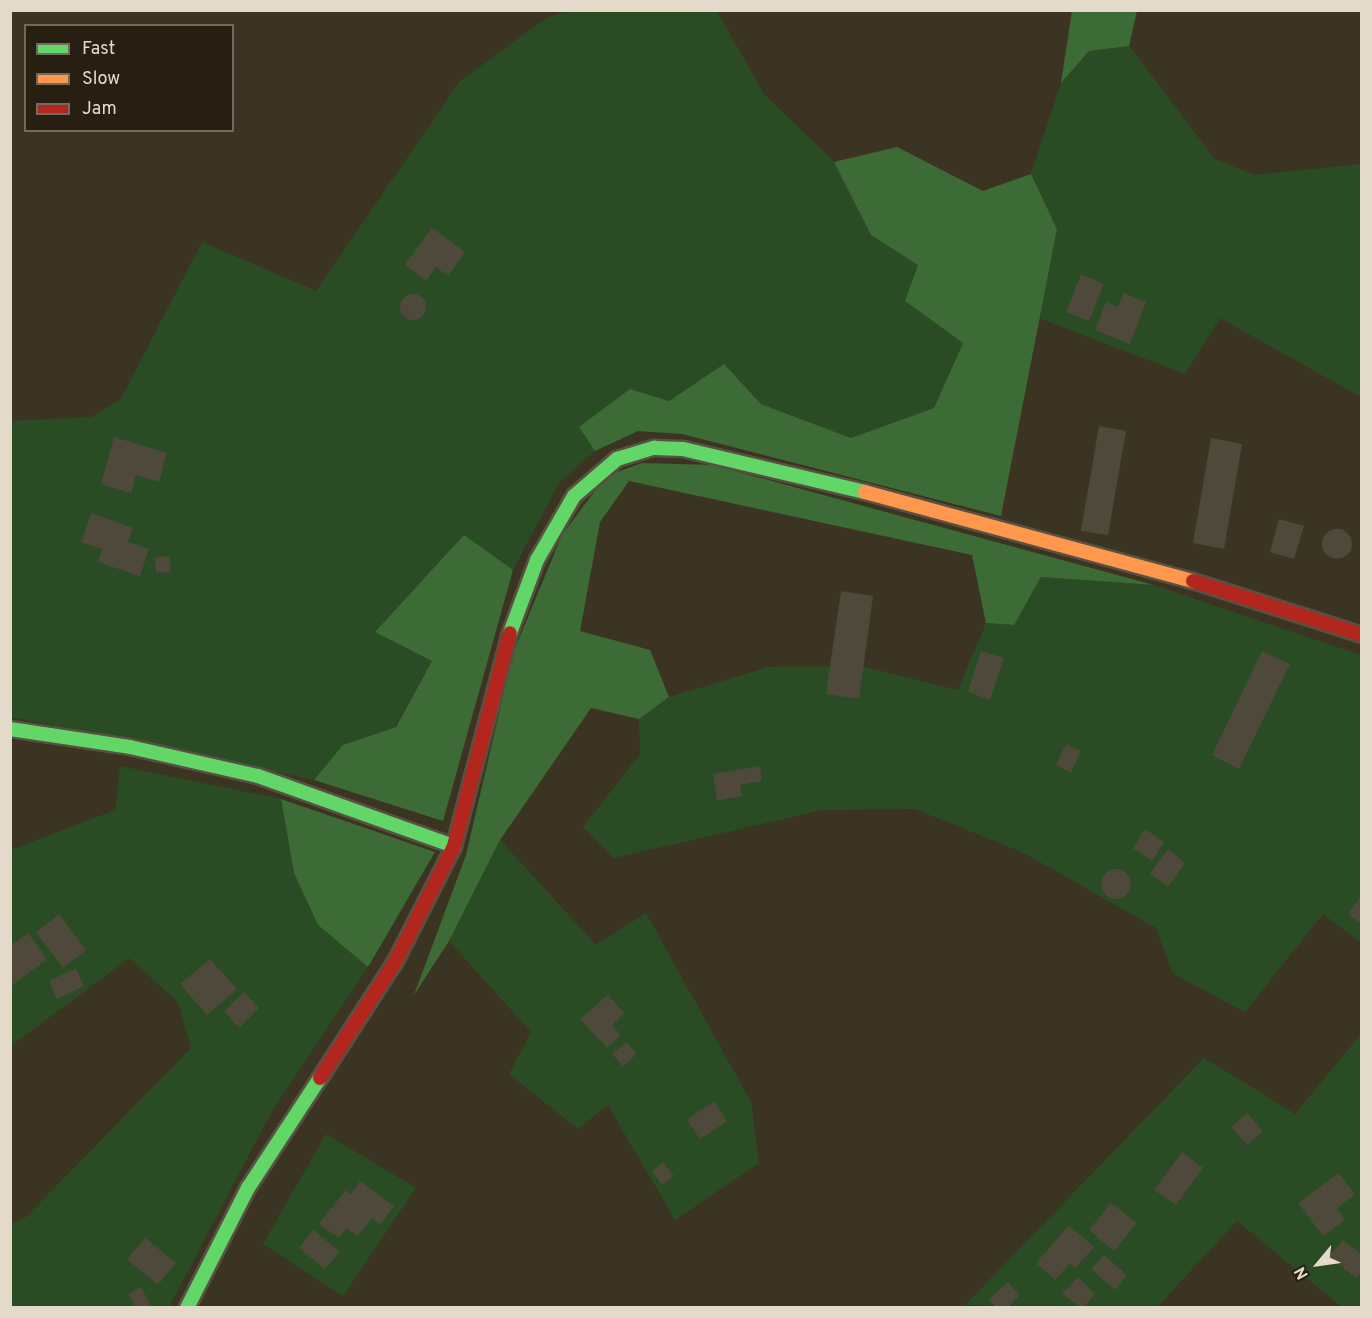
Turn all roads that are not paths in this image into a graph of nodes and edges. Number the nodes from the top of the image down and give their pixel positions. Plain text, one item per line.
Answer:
1 (1362, 635) edge
2 (10, 729) edge
3 (454, 846) junction
4 (187, 1308) edge

1 - 3 street
2 - 3 street
3 - 4 street

